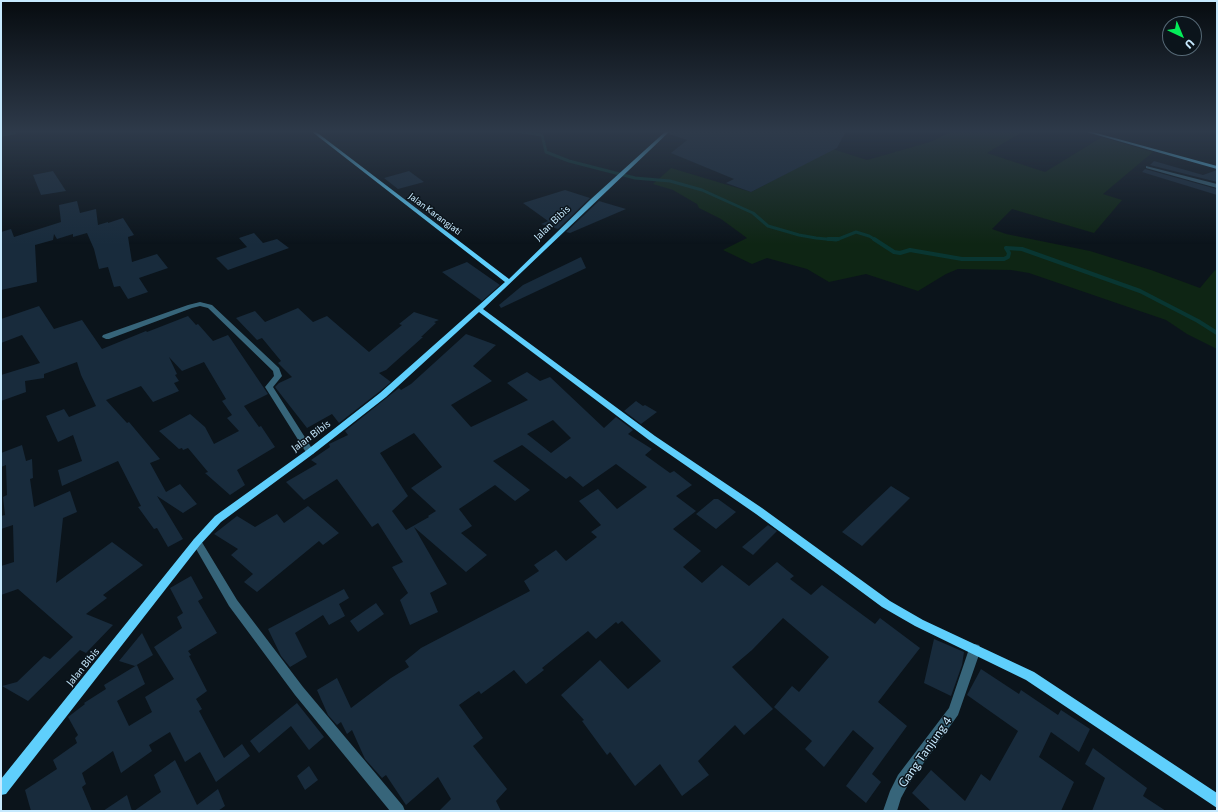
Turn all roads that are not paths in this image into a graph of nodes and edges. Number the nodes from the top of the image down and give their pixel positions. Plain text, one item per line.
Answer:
1 (362, 169) edge
2 (627, 169) edge
3 (1158, 169) edge
4 (1217, 186) edge
5 (509, 282) junction
6 (478, 309) junction
7 (106, 337) dead end
8 (310, 452) junction
9 (197, 542) junction
10 (975, 649) junction
11 (1, 789) edge
12 (1217, 801) edge
13 (398, 811) edge
14 (890, 811) edge

1 - 5 street, Jalan Karangjati
2 - 5 street, Jalan Bibis
3 - 4 street
5 - 6 street, Jalan Bibis
6 - 8 street, Jalan Bibis
6 - 10 street
7 - 8 street
8 - 9 street, Jalan Bibis
9 - 11 street, Jalan Bibis
9 - 13 street
10 - 12 street
10 - 14 street, Gang Tanjung 4

